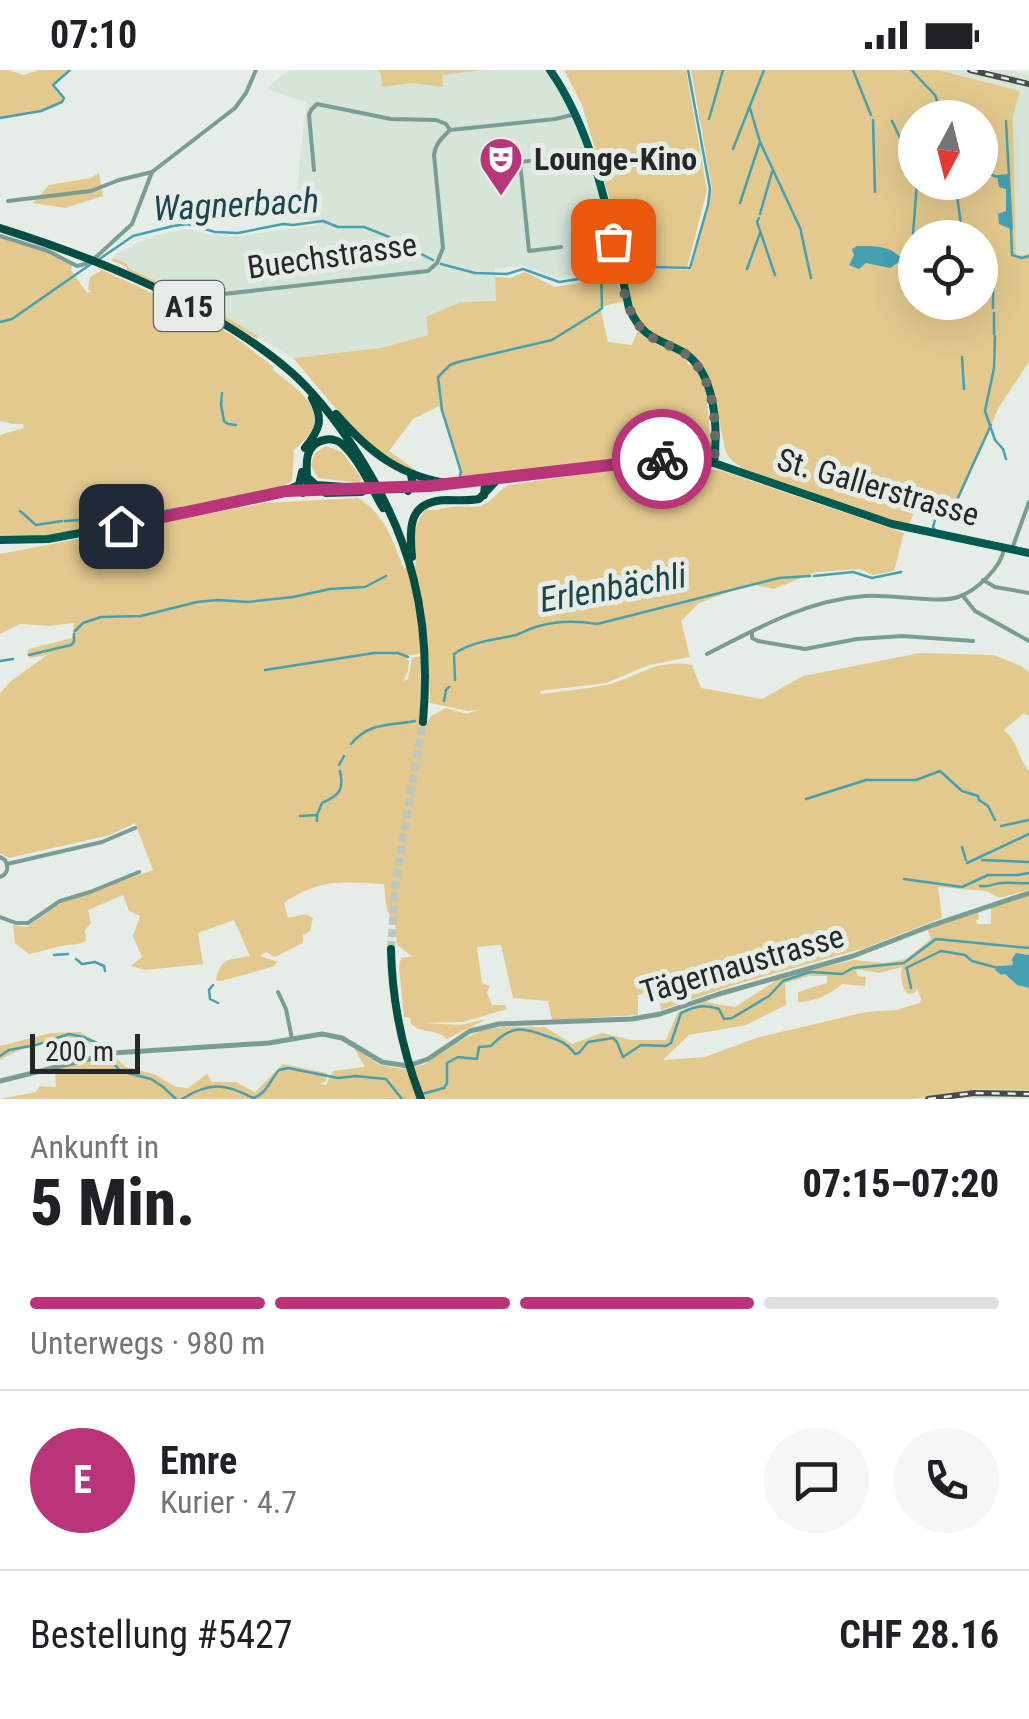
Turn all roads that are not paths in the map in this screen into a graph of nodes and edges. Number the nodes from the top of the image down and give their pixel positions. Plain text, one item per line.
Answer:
1 (256, 70) edge
2 (550, 70) edge
3 (576, 114) junction
4 (450, 130) junction
5 (590, 154) junction
6 (314, 170) dead end
7 (152, 172) junction
8 (8, 202) dead end
9 (0, 228) edge
10 (0, 236) edge
11 (613, 241) junction
12 (575, 245) dead end
13 (561, 247) dead end
14 (206, 296) dead end
15 (301, 382) junction
16 (310, 391) junction
17 (714, 463) junction
18 (304, 474) junction
19 (411, 475) junction
20 (369, 477) junction
21 (487, 482) junction
22 (453, 484) junction
23 (360, 488) junction
24 (410, 489) junction
25 (286, 491) junction
26 (306, 491) junction
27 (1029, 502) edge
28 (229, 504) junction
29 (0, 540) edge
30 (1008, 550) junction
31 (1029, 553) edge
32 (412, 567) junction
33 (983, 580) junction
34 (1029, 593) edge
35 (962, 596) junction
36 (752, 632) junction
37 (972, 641) dead end
38 (1029, 641) edge
39 (707, 654) dead end
40 (423, 722) tunnel mouth
41 (135, 828) dead end
42 (0, 857) edge
43 (7, 864) junction
44 (139, 872) dead end
45 (0, 877) edge
46 (1029, 893) edge
47 (0, 917) edge
48 (391, 948) tunnel mouth
49 (278, 992) dead end
50 (292, 1039) junction
51 (0, 1081) edge
52 (420, 1096) edge

1 - 7 street
2 - 3 main road
3 - 4 street
3 - 5 main road
4 - 6 street
4 - 14 street, Buechstrasse
5 - 11 main road
5 - 13 street
7 - 8 street
7 - 10 street
9 - 15 highway, A15
11 - 12 street
11 - 17 main road
15 - 16 highway, A15
15 - 18 highway
16 - 19 highway
16 - 20 highway, A15
17 - 21 main road, St. Gallerstrasse
17 - 30 main road, St. Gallerstrasse
18 - 20 highway
18 - 23 highway
18 - 25 highway
18 - 26 highway
19 - 22 highway
19 - 24 highway
20 - 32 highway, A15
21 - 22 main road
21 - 24 main road
21 - 32 highway
22 - 24 main road
23 - 24 main road
23 - 26 main road
24 - 26 main road
25 - 26 main road
25 - 28 main road
26 - 28 main road
27 - 30 street
28 - 29 main road
30 - 31 main road, St. Gallerstrasse
30 - 33 street
32 - 40 highway, A15
33 - 34 street
33 - 35 street
35 - 36 street
35 - 38 street
36 - 37 street
36 - 39 street
41 - 43 street
42 - 43 street
43 - 45 street
44 - 47 street
46 - 50 street, Tägernaustrasse
48 - 52 highway
49 - 50 street
50 - 51 street, Tägernaustrasse

